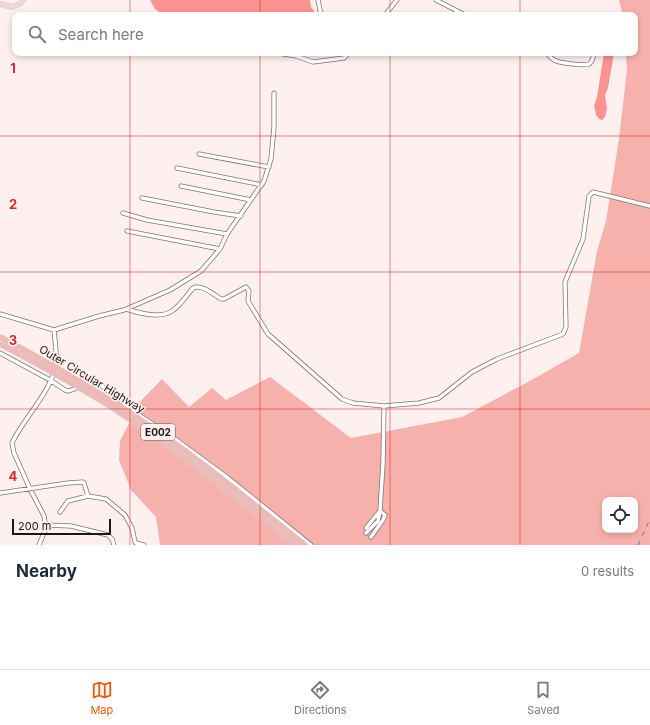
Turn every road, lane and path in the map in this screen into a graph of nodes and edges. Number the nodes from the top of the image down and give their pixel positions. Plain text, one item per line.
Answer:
1 (23, 0) edge
2 (318, 0) edge
3 (397, 0) edge
4 (436, 0) edge
5 (0, 4) edge
6 (321, 12) edge
7 (387, 12) edge
8 (459, 12) edge
9 (296, 56) edge
10 (346, 56) edge
11 (551, 56) edge
12 (593, 56) edge
13 (274, 93) dead end
14 (199, 154) dead end
15 (269, 166) junction
16 (177, 168) dead end
17 (262, 185) junction
18 (180, 186) dead end
19 (142, 198) dead end
20 (251, 200) junction
21 (650, 206) edge
22 (123, 213) dead end
23 (241, 216) junction
24 (127, 231) dead end
25 (227, 234) junction
26 (220, 248) junction
27 (126, 309) junction
28 (0, 314) edge
29 (54, 330) junction
30 (0, 337) edge
31 (0, 344) edge
32 (0, 353) edge
33 (50, 380) junction
34 (384, 406) junction
35 (30, 489) junction
36 (0, 493) edge
37 (88, 496) junction
38 (380, 511) junction
39 (60, 512) dead end
40 (46, 525) junction
41 (366, 528) dead end
42 (366, 533) dead end
43 (371, 537) dead end
44 (39, 545) edge
45 (114, 545) edge
46 (144, 545) edge
47 (295, 545) edge
48 (305, 545) edge
49 (311, 545) edge

1 - 5 main road
2 - 6 street
3 - 7 street
4 - 8 street
9 - 10 street
11 - 12 street
13 - 15 street
14 - 15 street
15 - 17 street
16 - 17 street
17 - 20 street
18 - 20 street
19 - 23 street
20 - 23 street
21 - 34 street
22 - 25 street
23 - 25 street
24 - 26 street
25 - 26 street
26 - 27 street
27 - 29 street
27 - 34 street
28 - 29 street
29 - 33 street
30 - 48 highway, Outer Circular Highway / E002, bridge
31 - 47 highway, Outer Circular Highway / E002, bridge
32 - 33 street
33 - 35 street
33 - 49 street
34 - 38 street
35 - 36 street
35 - 37 street
35 - 40 street
37 - 39 street
37 - 46 street
38 - 41 street
38 - 42 street
38 - 43 street
40 - 44 street
40 - 45 street

